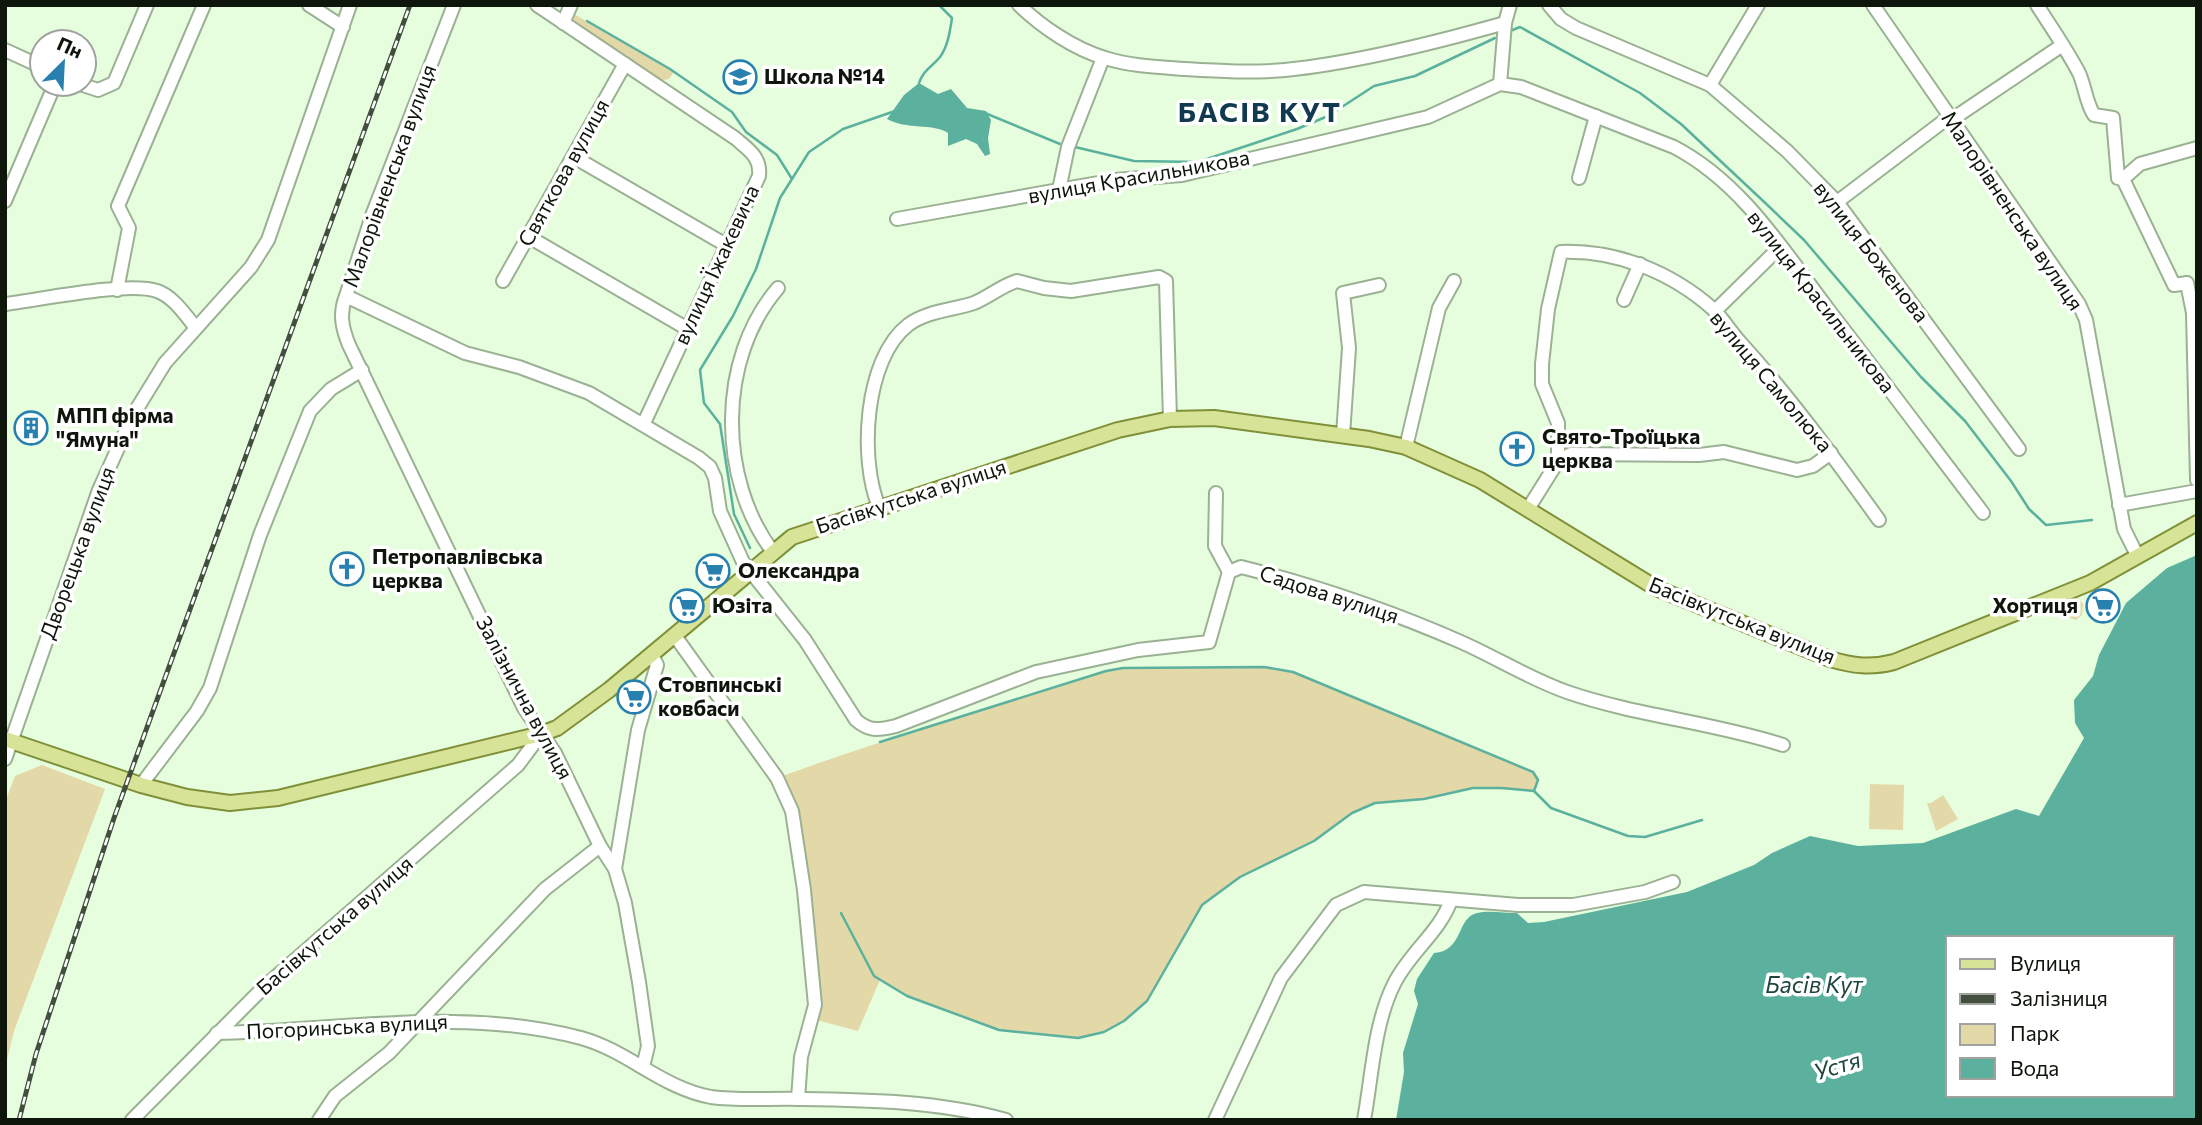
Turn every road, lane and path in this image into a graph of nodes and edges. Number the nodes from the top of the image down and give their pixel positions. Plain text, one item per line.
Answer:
1 (147, 5) edge
2 (204, 5) edge
3 (309, 5) edge
4 (350, 5) edge
5 (454, 5) edge
6 (537, 5) edge
7 (571, 5) edge
8 (1019, 5) edge
9 (1510, 5) edge
10 (1549, 5) edge
11 (1758, 5) edge
12 (1873, 5) edge
13 (2037, 5) edge
14 (563, 23) junction
15 (1505, 23) junction
16 (343, 27) junction
17 (2061, 46) junction
18 (5, 50) edge
19 (1103, 58) junction
20 (28, 61) edge
21 (625, 64) junction
22 (1500, 84) junction
23 (1710, 85) junction
24 (98, 90) edge
25 (49, 98) edge
26 (1595, 116) junction
27 (1950, 118) junction
28 (2197, 149) edge
29 (574, 157) junction
30 (1579, 178) dead end
31 (2123, 179) junction
32 (1059, 190) junction
33 (5, 201) edge
34 (1837, 202) junction
35 (897, 219) dead end
36 (529, 237) junction
37 (726, 245) junction
38 (1780, 247) junction
39 (1640, 264) junction
40 (503, 281) dead end
41 (1454, 281) dead end
42 (1379, 285) dead end
43 (778, 288) dead end
44 (117, 290) junction
45 (346, 296) junction
46 (1624, 300) dead end
47 (5, 304) edge
48 (1715, 311) junction
49 (197, 328) junction
50 (686, 328) junction
51 (362, 370) junction
52 (1170, 419) junction
53 (643, 423) junction
54 (1343, 435) junction
55 (1406, 447) junction
56 (2019, 449) dead end
57 (1831, 453) junction
58 (1558, 461) junction
59 (2197, 480) edge
60 (2197, 491) edge
61 (1216, 493) dead end
62 (2119, 505) junction
63 (879, 508) junction
64 (1528, 509) junction
65 (1983, 513) dead end
66 (1879, 520) dead end
67 (2197, 523) edge
68 (772, 552) junction
69 (2137, 555) junction
70 (749, 571) junction
71 (1229, 572) junction
72 (675, 636) junction
73 (652, 655) junction
74 (541, 734) junction
75 (8, 740) edge
76 (1783, 745) dead end
77 (5, 759) edge
78 (141, 785) junction
79 (600, 846) junction
80 (615, 869) junction
81 (1673, 883) dead end
82 (1451, 900) junction
83 (421, 1021) junction
84 (217, 1033) junction
85 (643, 1067) junction
86 (798, 1098) junction
87 (132, 1120) edge
88 (319, 1120) edge
89 (1006, 1120) edge
90 (1215, 1120) edge
91 (1364, 1120) edge

1 - 24 street
2 - 44 street
3 - 16 street
4 - 16 street, Дворецька вулиця
5 - 45 street, Малорівненська вулиця
6 - 14 street, вулиця Їжакевича
7 - 14 street
8 - 19 street
9 - 15 street
10 - 23 street, вулиця Боженова
11 - 23 street
12 - 27 street, Малорівненська вулиця
13 - 17 street
14 - 21 street, вулиця Їжакевича
15 - 19 street
15 - 22 street
16 - 49 street, Дворецька вулиця
17 - 27 street
17 - 31 street
18 - 20 street
19 - 32 street
21 - 29 street, Святкова вулиця
21 - 37 street, вулиця Їжакевича
22 - 26 street, вулиця Красильникова
22 - 32 street, вулиця Красильникова
23 - 34 street, вулиця Боженова
25 - 33 street
26 - 30 street
26 - 38 street, вулиця Красильникова
27 - 34 street
27 - 62 street, Малорівненська вулиця
28 - 31 street
29 - 36 street, Святкова вулиця
29 - 37 street
31 - 59 street
32 - 35 street, вулиця Красильникова
34 - 56 street, вулиця Боженова
36 - 40 street, Святкова вулиця
36 - 50 street
37 - 50 street, вулиця Їжакевича
38 - 48 street
38 - 65 street, вулиця Красильникова
39 - 46 street
39 - 48 street, вулиця Самолюка
39 - 58 street, вулиця Самолюка
41 - 55 street
42 - 54 street
43 - 68 street
44 - 47 street
44 - 49 street
45 - 51 street, Залізнична вулиця
45 - 53 street, Малорівненська вулиця
48 - 57 street, вулиця Самолюка
49 - 75 street, Дворецька вулиця
50 - 53 street, вулиця Їжакевича
51 - 74 street, Залізнична вулиця
51 - 78 street
52 - 54 main road, Басівкутська вулиця
52 - 63 main road, Басівкутська вулиця
52 - 63 street
53 - 70 street, Малорівненська вулиця
54 - 55 main road, Басівкутська вулиця
55 - 64 main road, Басівкутська вулиця
57 - 58 street
57 - 66 street, вулиця Самолюка
58 - 64 street
60 - 62 street
61 - 71 street
62 - 69 street, Малорівненська вулиця
63 - 68 main road, Басівкутська вулиця
64 - 69 main road, Басівкутська вулиця
67 - 69 main road, Басівкутська вулиця
68 - 70 main road, Басівкутська вулиця
70 - 71 street, Садова вулиця
70 - 72 main road, Басівкутська вулиця
71 - 76 street, Садова вулиця
72 - 73 main road, Басівкутська вулиця
72 - 86 street
73 - 74 main road, Басівкутська вулиця
73 - 80 street, Залізнична вулиця
74 - 78 main road, Басівкутська вулиця
74 - 79 street, Залізнична вулиця
74 - 84 street, Басівкутська вулиця
75 - 77 street, Дворецька вулиця
75 - 78 main road, Басівкутська вулиця
79 - 80 street, Залізнична вулиця
79 - 83 street
80 - 85 street, Залізнична вулиця
81 - 82 street
82 - 90 street
82 - 91 street
83 - 84 street, Погоринська вулиця
83 - 85 street, Погоринська вулиця
83 - 88 street
84 - 87 street, Басівкутська вулиця
85 - 86 street, Погоринська вулиця
86 - 89 street, Погоринська вулиця

